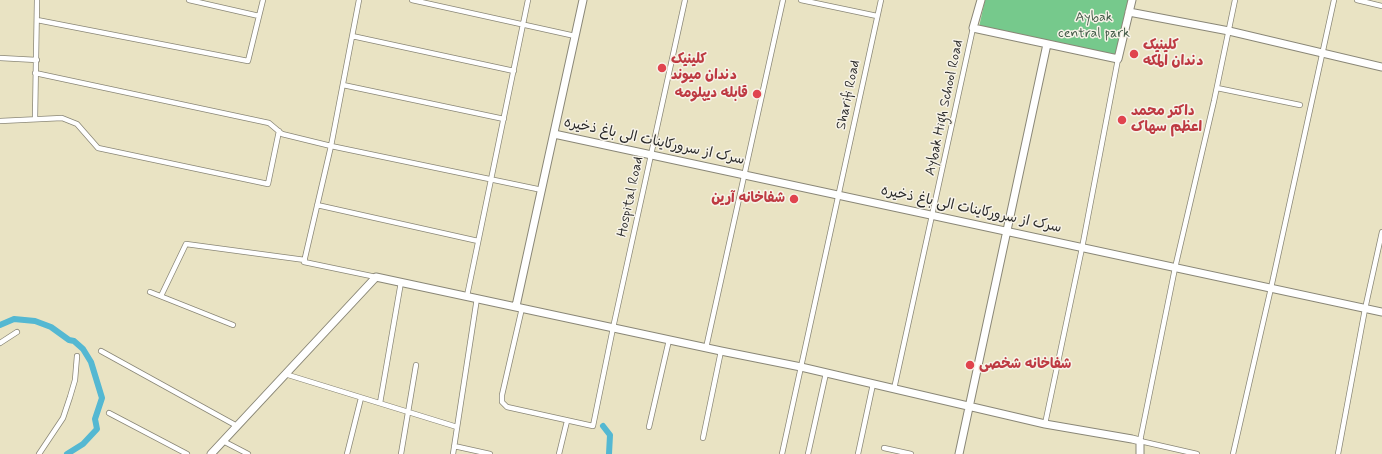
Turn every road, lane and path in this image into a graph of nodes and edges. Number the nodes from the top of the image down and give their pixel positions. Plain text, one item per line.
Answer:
1 (37, 0) edge
2 (189, 0) edge
3 (262, 0) edge
4 (358, 0) edge
5 (412, 0) edge
6 (528, 0) edge
7 (583, 0) edge
8 (685, 0) edge
9 (783, 0) edge
10 (801, 0) edge
11 (881, 0) edge
12 (981, 0) edge
13 (1132, 0) edge
14 (1235, 0) edge
15 (1334, 0) edge
16 (1357, 0) edge
17 (1382, 6) edge
18 (1129, 12) junction
19 (259, 16) junction
20 (877, 16) junction
21 (37, 20) junction
22 (523, 24) junction
23 (973, 28) junction
24 (1229, 31) junction
25 (352, 36) junction
26 (575, 36) junction
27 (1047, 44) junction
28 (1322, 53) junction
29 (0, 58) edge
30 (1118, 59) junction
31 (37, 60) junction
32 (1382, 67) edge
33 (514, 71) junction
34 (35, 73) junction
35 (343, 85) junction
36 (1217, 88) junction
37 (1300, 105) dead end
38 (35, 118) junction
39 (504, 119) junction
40 (0, 121) edge
41 (279, 131) junction
42 (554, 134) junction
43 (331, 146) junction
44 (651, 155) junction
45 (744, 175) junction
46 (490, 179) junction
47 (542, 190) junction
48 (839, 195) junction
49 (317, 205) junction
50 (933, 216) junction
51 (1007, 232) junction
52 (1382, 232) edge
53 (478, 241) junction
54 (1082, 248) junction
55 (305, 260) junction
56 (1175, 268) junction
57 (376, 277) junction
58 (401, 282) junction
59 (1271, 288) junction
60 (150, 292) dead end
61 (160, 296) junction
62 (467, 296) junction
63 (477, 298) junction
64 (519, 307) junction
65 (1365, 309) junction
66 (1382, 312) edge
67 (233, 325) dead end
68 (613, 328) junction
69 (17, 332) dead end
70 (669, 340) junction
71 (0, 344) edge
72 (706, 348) junction
73 (101, 351) dead end
74 (721, 351) junction
75 (78, 356) dead end
76 (416, 365) dead end
77 (801, 367) junction
78 (826, 373) junction
79 (285, 374) junction
80 (873, 384) junction
81 (894, 389) junction
82 (361, 398) junction
83 (380, 403) junction
84 (970, 407) junction
85 (407, 412) junction
86 (109, 413) dead end
87 (567, 421) junction
88 (1045, 424) junction
89 (237, 426) junction
90 (457, 427) junction
91 (649, 427) dead end
92 (703, 438) dead end
93 (223, 441) junction
94 (1140, 441) junction
95 (454, 446) junction
96 (884, 448) dead end
97 (40, 454) edge
98 (187, 454) edge
99 (211, 454) edge
100 (248, 454) edge
101 (347, 454) edge
102 (400, 454) edge
103 (453, 454) edge
104 (490, 454) edge
105 (559, 454) edge
106 (782, 454) edge
107 (808, 454) edge
108 (858, 454) edge
109 (911, 454) edge
110 (959, 454) edge
111 (1140, 454) edge
112 (1197, 454) edge
113 (1233, 454) edge
114 (1338, 454) edge

1 - 21 street
2 - 19 street
3 - 19 street
4 - 25 street
5 - 22 street
6 - 22 street
7 - 26 street
8 - 44 street, Hospital Road
9 - 45 street
10 - 20 street
11 - 20 street, Sharifi Road
12 - 23 street
13 - 18 street
14 - 24 street
15 - 28 street
16 - 17 street
18 - 24 street
18 - 30 street
19 - 21 street
20 - 48 street, Sharifi Road
21 - 31 street
22 - 26 street
22 - 33 street
23 - 27 street
23 - 50 street, Aybak High School Road
24 - 28 street
24 - 36 street
25 - 33 street
25 - 35 street
26 - 42 street
27 - 30 street
27 - 51 street
28 - 32 street
28 - 59 street
29 - 31 street
30 - 54 street
31 - 34 street
33 - 39 street
34 - 38 street
34 - 41 street
35 - 39 street
35 - 43 street
36 - 37 street
36 - 56 street
38 - 40 street
38 - 41 street
39 - 46 street
41 - 43 street
42 - 44 street, سرک از سرورکاینات الی باغ ذخیره
42 - 47 street
43 - 46 street
43 - 49 street
44 - 45 street, سرک از سرورکاینات الی باغ ذخیره
44 - 68 street, Hospital Road
45 - 48 street, سرک از سرورکاینات الی باغ ذخیره
45 - 72 street
46 - 47 street
46 - 53 street
47 - 64 street
48 - 50 street, سرک از سرورکاینات الی باغ ذخیره
48 - 77 street, Sharifi Road
49 - 53 street
49 - 55 street
50 - 51 street, سرک از سرورکاینات الی باغ ذخیره
50 - 81 street, Aybak High School Road
51 - 54 street, سرک از سرورکاینات الی باغ ذخیره
51 - 84 street
52 - 65 street
53 - 62 street
54 - 56 street, سرک از سرورکاینات الی باغ ذخیره
54 - 88 street
55 - 57 street
55 - 61 street
56 - 59 street, سرک از سرورکاینات الی باغ ذخیره
56 - 94 street
57 - 58 street
57 - 79 street
58 - 62 street
58 - 83 street
59 - 65 street, سرک از سرورکاینات الی باغ ذخیره
59 - 113 street
60 - 61 street
61 - 67 street
62 - 63 street
63 - 64 street
63 - 90 street
64 - 68 street
64 - 87 street
65 - 66 street, سرک از سرورکاینات الی باغ ذخیره
65 - 114 street
68 - 70 street
68 - 87 street, Hospital Road
69 - 71 street
70 - 72 street
70 - 91 street
72 - 74 street
73 - 89 street
74 - 77 street
74 - 92 street
75 - 97 street
76 - 85 street
77 - 78 street
77 - 106 street, Sharifi Road
78 - 80 street
78 - 107 street
79 - 82 street
79 - 89 street
80 - 81 street
80 - 108 street
81 - 84 street
82 - 83 street
82 - 101 street
83 - 85 street
84 - 88 street
84 - 110 street
85 - 90 street
85 - 102 street
86 - 98 street
87 - 105 street
88 - 94 street
89 - 93 street
90 - 95 street
93 - 99 street
93 - 100 street
94 - 111 street
94 - 112 street
95 - 103 street
95 - 104 street
96 - 109 street

